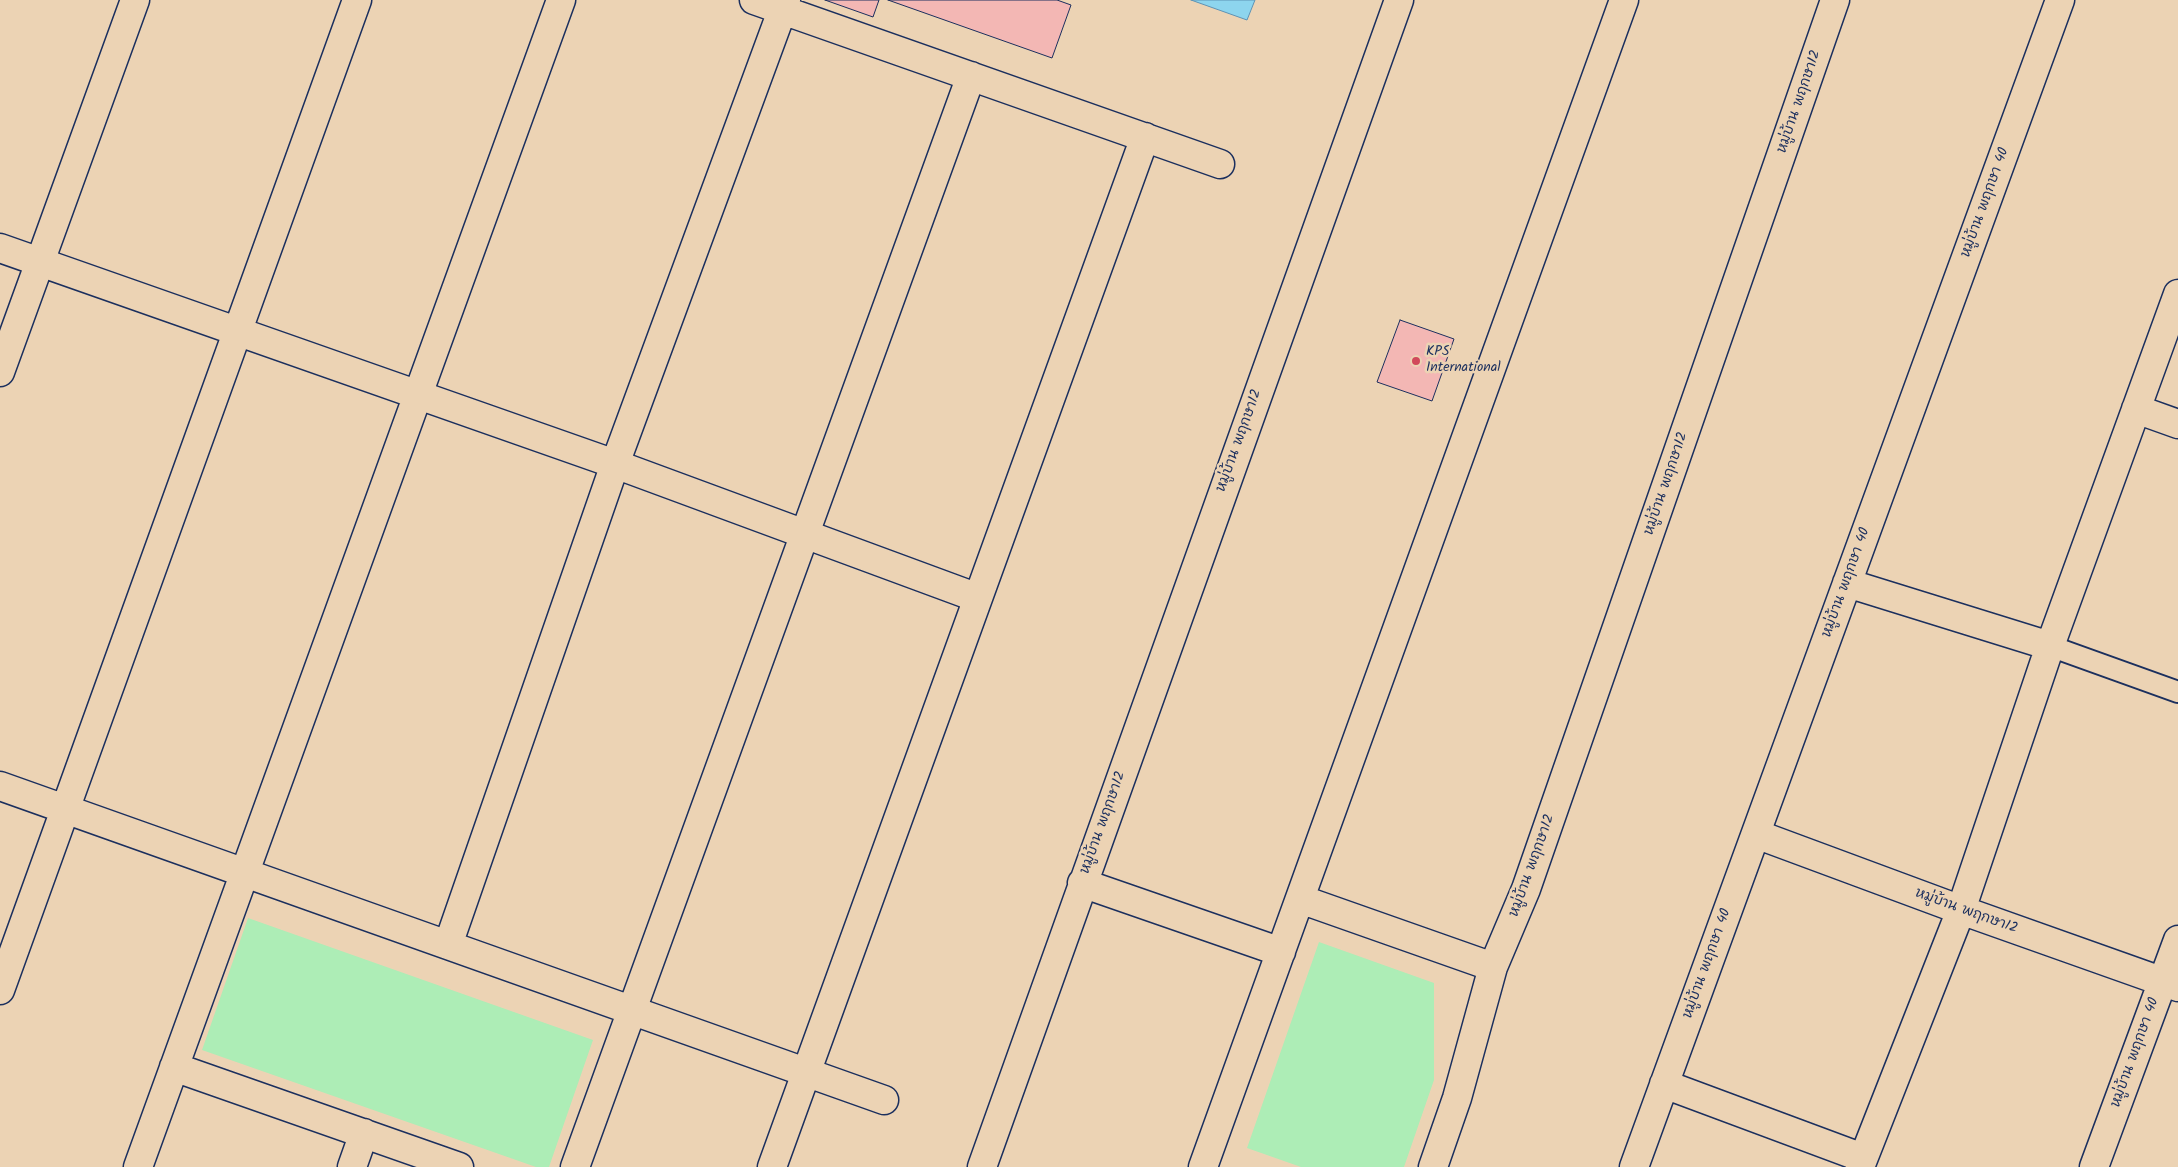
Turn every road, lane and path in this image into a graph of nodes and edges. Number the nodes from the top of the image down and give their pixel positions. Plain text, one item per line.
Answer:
1 (135, 0) edge
2 (356, 0) edge
3 (561, 0) edge
4 (754, 0) edge
5 (1398, 0) edge
6 (1624, 0) edge
7 (1835, 0) edge
8 (2060, 0) edge
9 (784, 4) edge
10 (971, 76) junction
11 (1145, 137) junction
12 (1220, 164) dead end
13 (0, 248) edge
14 (40, 263) junction
15 (2178, 294) edge
16 (238, 332) junction
17 (0, 372) edge
18 (418, 395) junction
19 (2136, 409) junction
20 (2178, 424) edge
21 (616, 464) junction
22 (804, 533) junction
23 (1847, 583) junction
24 (978, 598) junction
25 (2050, 646) junction
26 (2178, 692) edge
27 (0, 786) edge
28 (66, 810) junction
29 (1756, 834) junction
30 (244, 873) junction
31 (1082, 883) junction
32 (1300, 899) junction
33 (1961, 910) junction
34 (2178, 940) edge
35 (448, 945) junction
36 (1280, 952) junction
37 (1494, 967) junction
38 (2170, 984) edge
39 (0, 990) edge
40 (631, 1009) junction
41 (174, 1067) junction
42 (806, 1072) junction
43 (1664, 1084) junction
44 (884, 1100) dead end
45 (364, 1134) junction
46 (1862, 1163) edge
47 (138, 1167) edge
48 (352, 1167) edge
49 (459, 1167) edge
50 (574, 1167) edge
51 (772, 1167) edge
52 (982, 1167) edge
53 (1203, 1167) edge
54 (1433, 1167) edge
55 (1634, 1167) edge
56 (2094, 1167) edge

1 - 14 street
2 - 16 street
3 - 18 street
4 - 9 street
5 - 31 street, หมู่บ้าน พฤกษา12
6 - 32 street
7 - 37 street, หมู่บ้าน พฤกษา12
8 - 23 street, หมู่บ้าน พฤกษา 40
9 - 10 street
9 - 21 street
10 - 11 street
10 - 22 street
11 - 12 street
11 - 24 street
13 - 14 street
14 - 16 street
14 - 17 street
15 - 19 street
16 - 18 street
16 - 28 street
18 - 21 street
18 - 30 street
19 - 20 street
19 - 25 street
21 - 22 street
21 - 35 street
22 - 24 street
22 - 40 street
23 - 25 street
23 - 29 street, หมู่บ้าน พฤกษา 40
24 - 42 street
25 - 26 lane
25 - 33 street
27 - 28 street
28 - 30 street
28 - 39 street
29 - 33 street, หมู่บ้าน พฤกษา12
29 - 43 street, หมู่บ้าน พฤกษา 40
30 - 35 street
30 - 41 street
31 - 36 street, หมู่บ้าน พฤกษา12
31 - 52 street, หมู่บ้าน พฤกษา12
32 - 36 street
32 - 37 street
33 - 38 street, หมู่บ้าน พฤกษา12
33 - 46 street
34 - 38 street, หมู่บ้าน พฤกษา 40
35 - 40 street
36 - 53 street
37 - 54 street, หมู่บ้าน พฤกษา12
38 - 56 street, หมู่บ้าน พฤกษา 40
40 - 42 street
40 - 50 street
41 - 45 street
41 - 47 street
42 - 44 street
42 - 51 street
43 - 46 street
43 - 55 street, หมู่บ้าน พฤกษา 40
45 - 48 street
45 - 49 street

